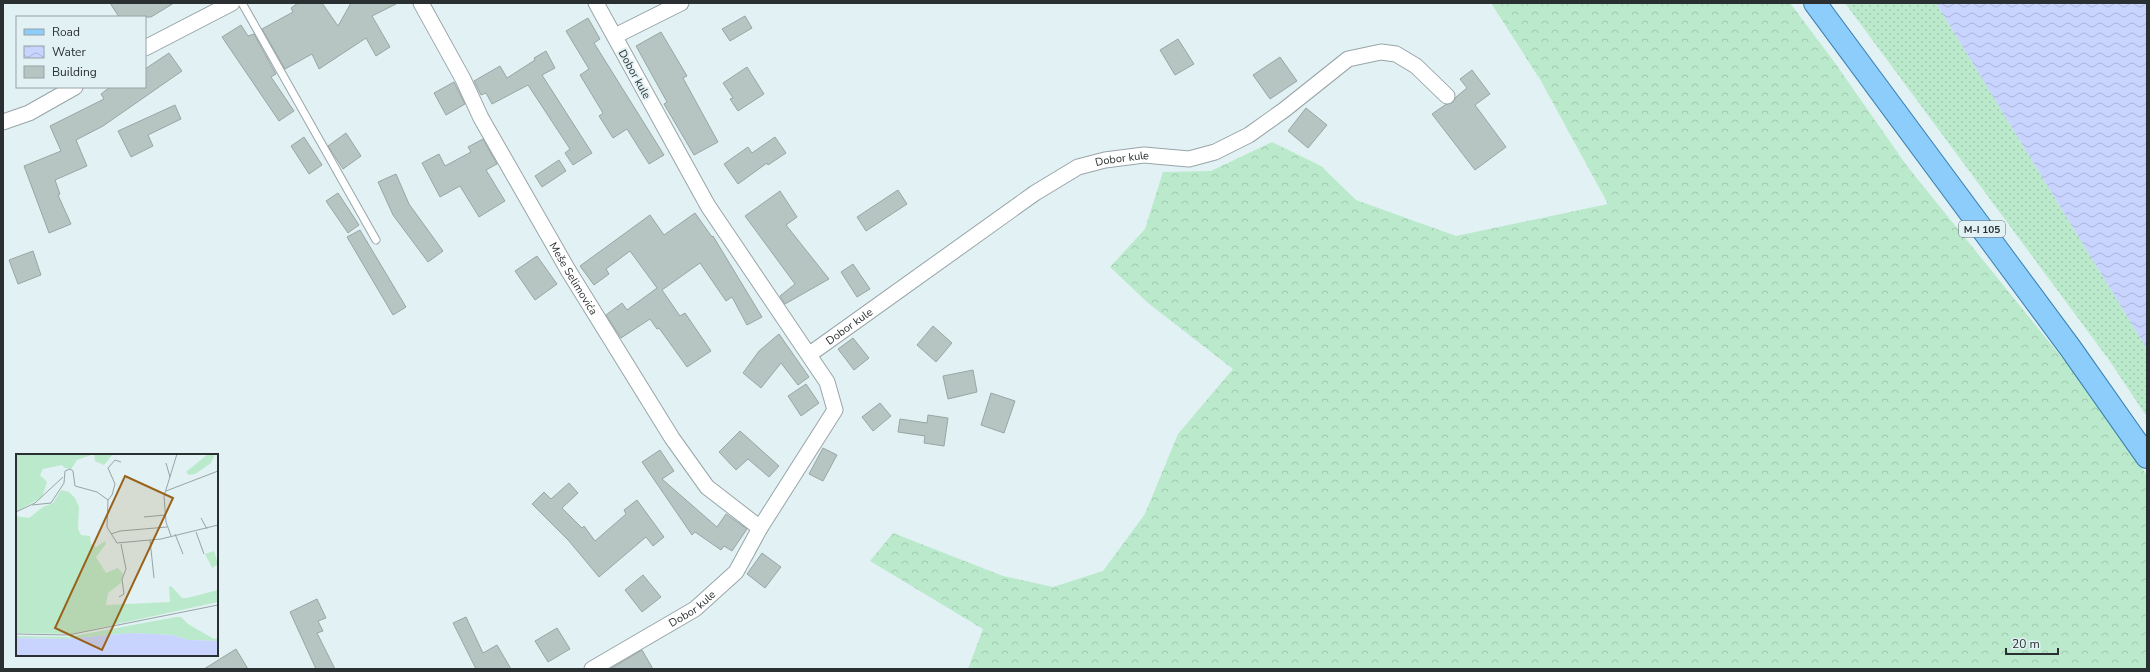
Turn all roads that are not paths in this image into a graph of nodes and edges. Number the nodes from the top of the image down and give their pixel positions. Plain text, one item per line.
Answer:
1 (232, 3) edge
2 (242, 3) edge
3 (421, 3) edge
4 (596, 3) edge
5 (681, 3) edge
6 (1815, 3) edge
7 (614, 36) junction
8 (146, 47) edge
9 (72, 88) edge
10 (1447, 96) dead end
11 (3, 122) edge
12 (376, 240) dead end
13 (810, 354) junction
14 (2147, 457) edge
15 (760, 528) junction
16 (592, 669) edge

1 - 8 street
2 - 12 lane
3 - 15 street, Meše Selimovića
4 - 7 street, Dobor kule
5 - 7 street, Dobor kule
6 - 14 main road, M-I 105
7 - 13 street, Dobor kule
9 - 11 street
10 - 13 street, Dobor kule
13 - 15 street, Dobor kule
15 - 16 street, Dobor kule

